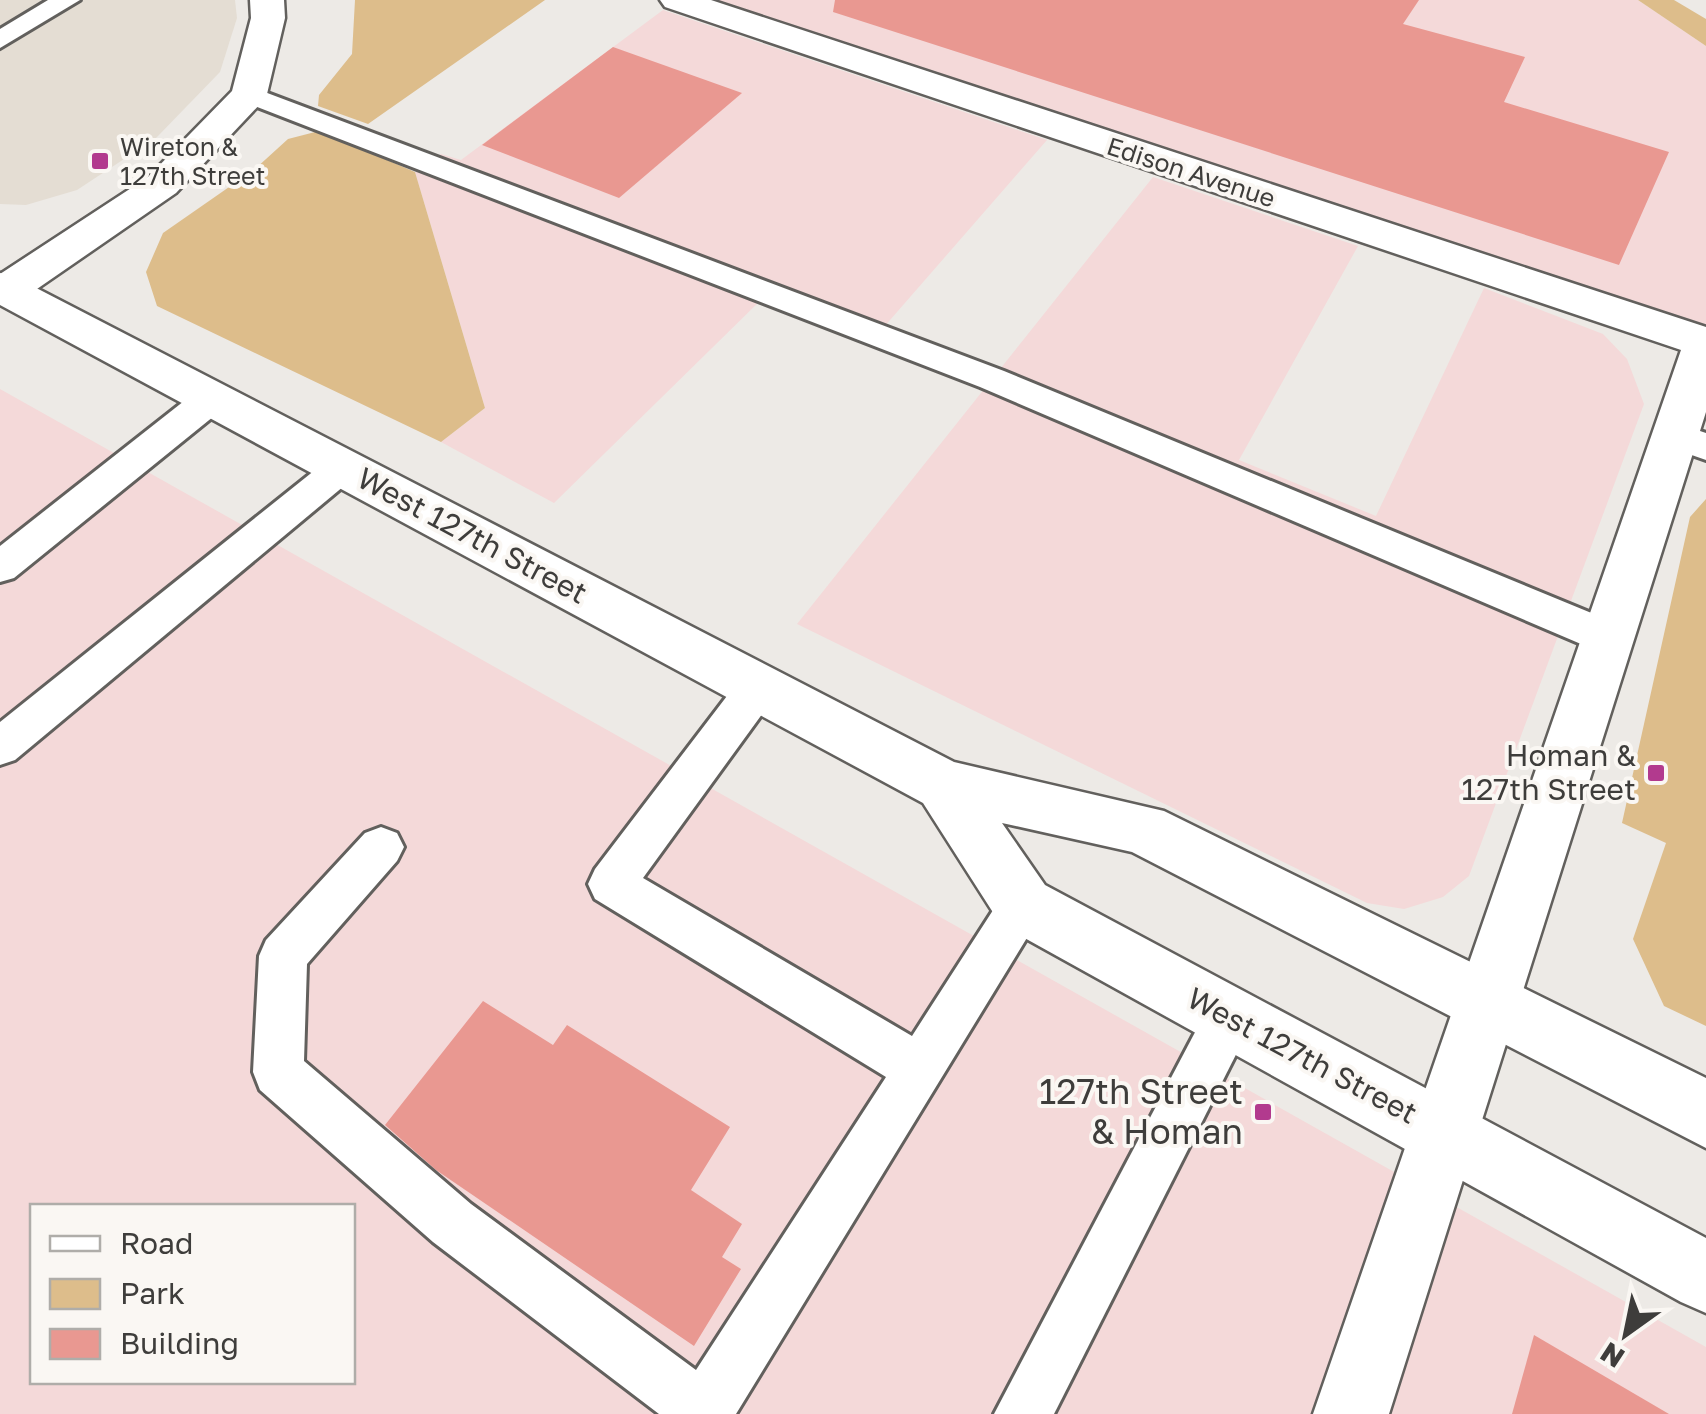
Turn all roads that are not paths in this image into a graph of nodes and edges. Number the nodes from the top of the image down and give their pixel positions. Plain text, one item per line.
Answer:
1 (67, 0) edge
2 (267, 0) edge
3 (677, 0) edge
4 (0, 40) edge
5 (249, 94) junction
6 (3, 289) edge
7 (1706, 343) edge
8 (211, 399) junction
9 (1691, 441) edge
10 (342, 468) junction
11 (0, 567) edge
12 (1609, 638) junction
13 (758, 687) junction
14 (0, 747) edge
15 (943, 785) junction
16 (381, 847) dead end
17 (1023, 905) junction
18 (1490, 1002) junction
19 (1230, 1017) junction
20 (919, 1068) junction
21 (1706, 1114) edge
22 (1445, 1133) junction
23 (1706, 1277) edge
24 (706, 1413) edge
25 (1023, 1414) edge
26 (1351, 1414) edge

1 - 4 lane
2 - 5 street
3 - 7 street, Edison Avenue
5 - 6 street
5 - 12 lane
6 - 8 street, West 127th Street
7 - 9 street
8 - 10 street, West 127th Street
8 - 11 lane
9 - 12 street
10 - 13 street, West 127th Street
10 - 14 lane
12 - 18 street
13 - 15 street, West 127th Street
13 - 20 lane
15 - 17 street, West 127th Street
15 - 18 street, West 127th Street
16 - 24 lane
17 - 19 street, West 127th Street
17 - 20 lane
18 - 21 street, West 127th Street
18 - 22 street
19 - 22 street, West 127th Street
19 - 25 lane
20 - 24 lane
22 - 23 street, West 127th Street
22 - 26 street

